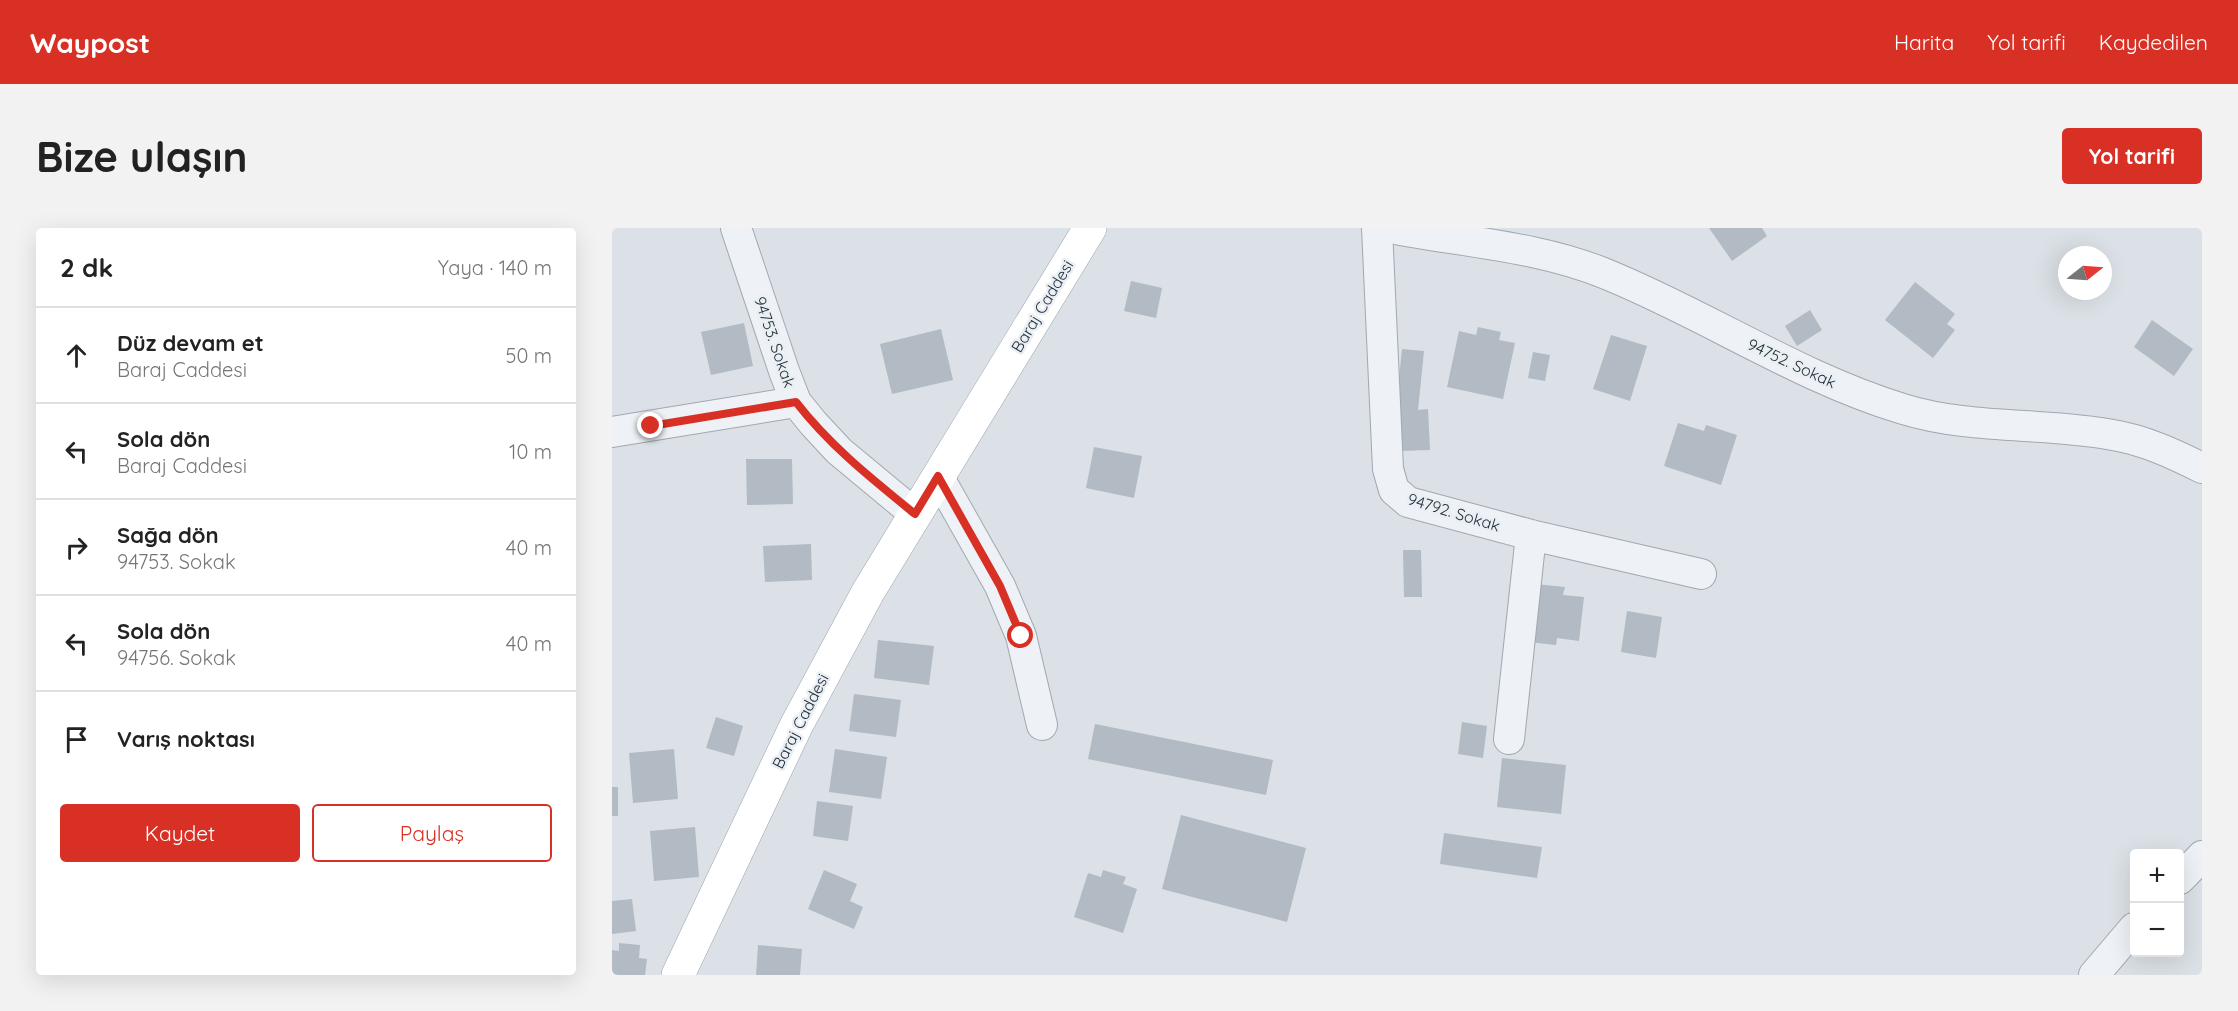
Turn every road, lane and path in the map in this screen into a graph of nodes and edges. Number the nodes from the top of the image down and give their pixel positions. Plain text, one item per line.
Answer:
1 (736, 228) edge
2 (1090, 228) edge
3 (1377, 228) edge
4 (1390, 228) edge
5 (796, 402) junction
6 (612, 432) edge
7 (2202, 468) edge
8 (938, 476) junction
9 (915, 514) junction
10 (1531, 535) junction
11 (1701, 574) dead end
12 (1042, 724) dead end
13 (1509, 739) dead end
14 (2202, 856) edge
15 (2184, 875) edge
16 (2130, 933) edge
17 (678, 975) edge
18 (2094, 975) edge

1 - 5 street, 94753. Sokak
2 - 8 main road, Baraj Caddesi
3 - 10 street, 94792. Sokak
4 - 7 street, 94752. Sokak
5 - 6 street
5 - 9 street, 94753. Sokak
8 - 9 main road, Baraj Caddesi
8 - 12 street
9 - 17 main road, Baraj Caddesi
10 - 11 street, 94792. Sokak
10 - 13 street
14 - 15 street
16 - 18 street

